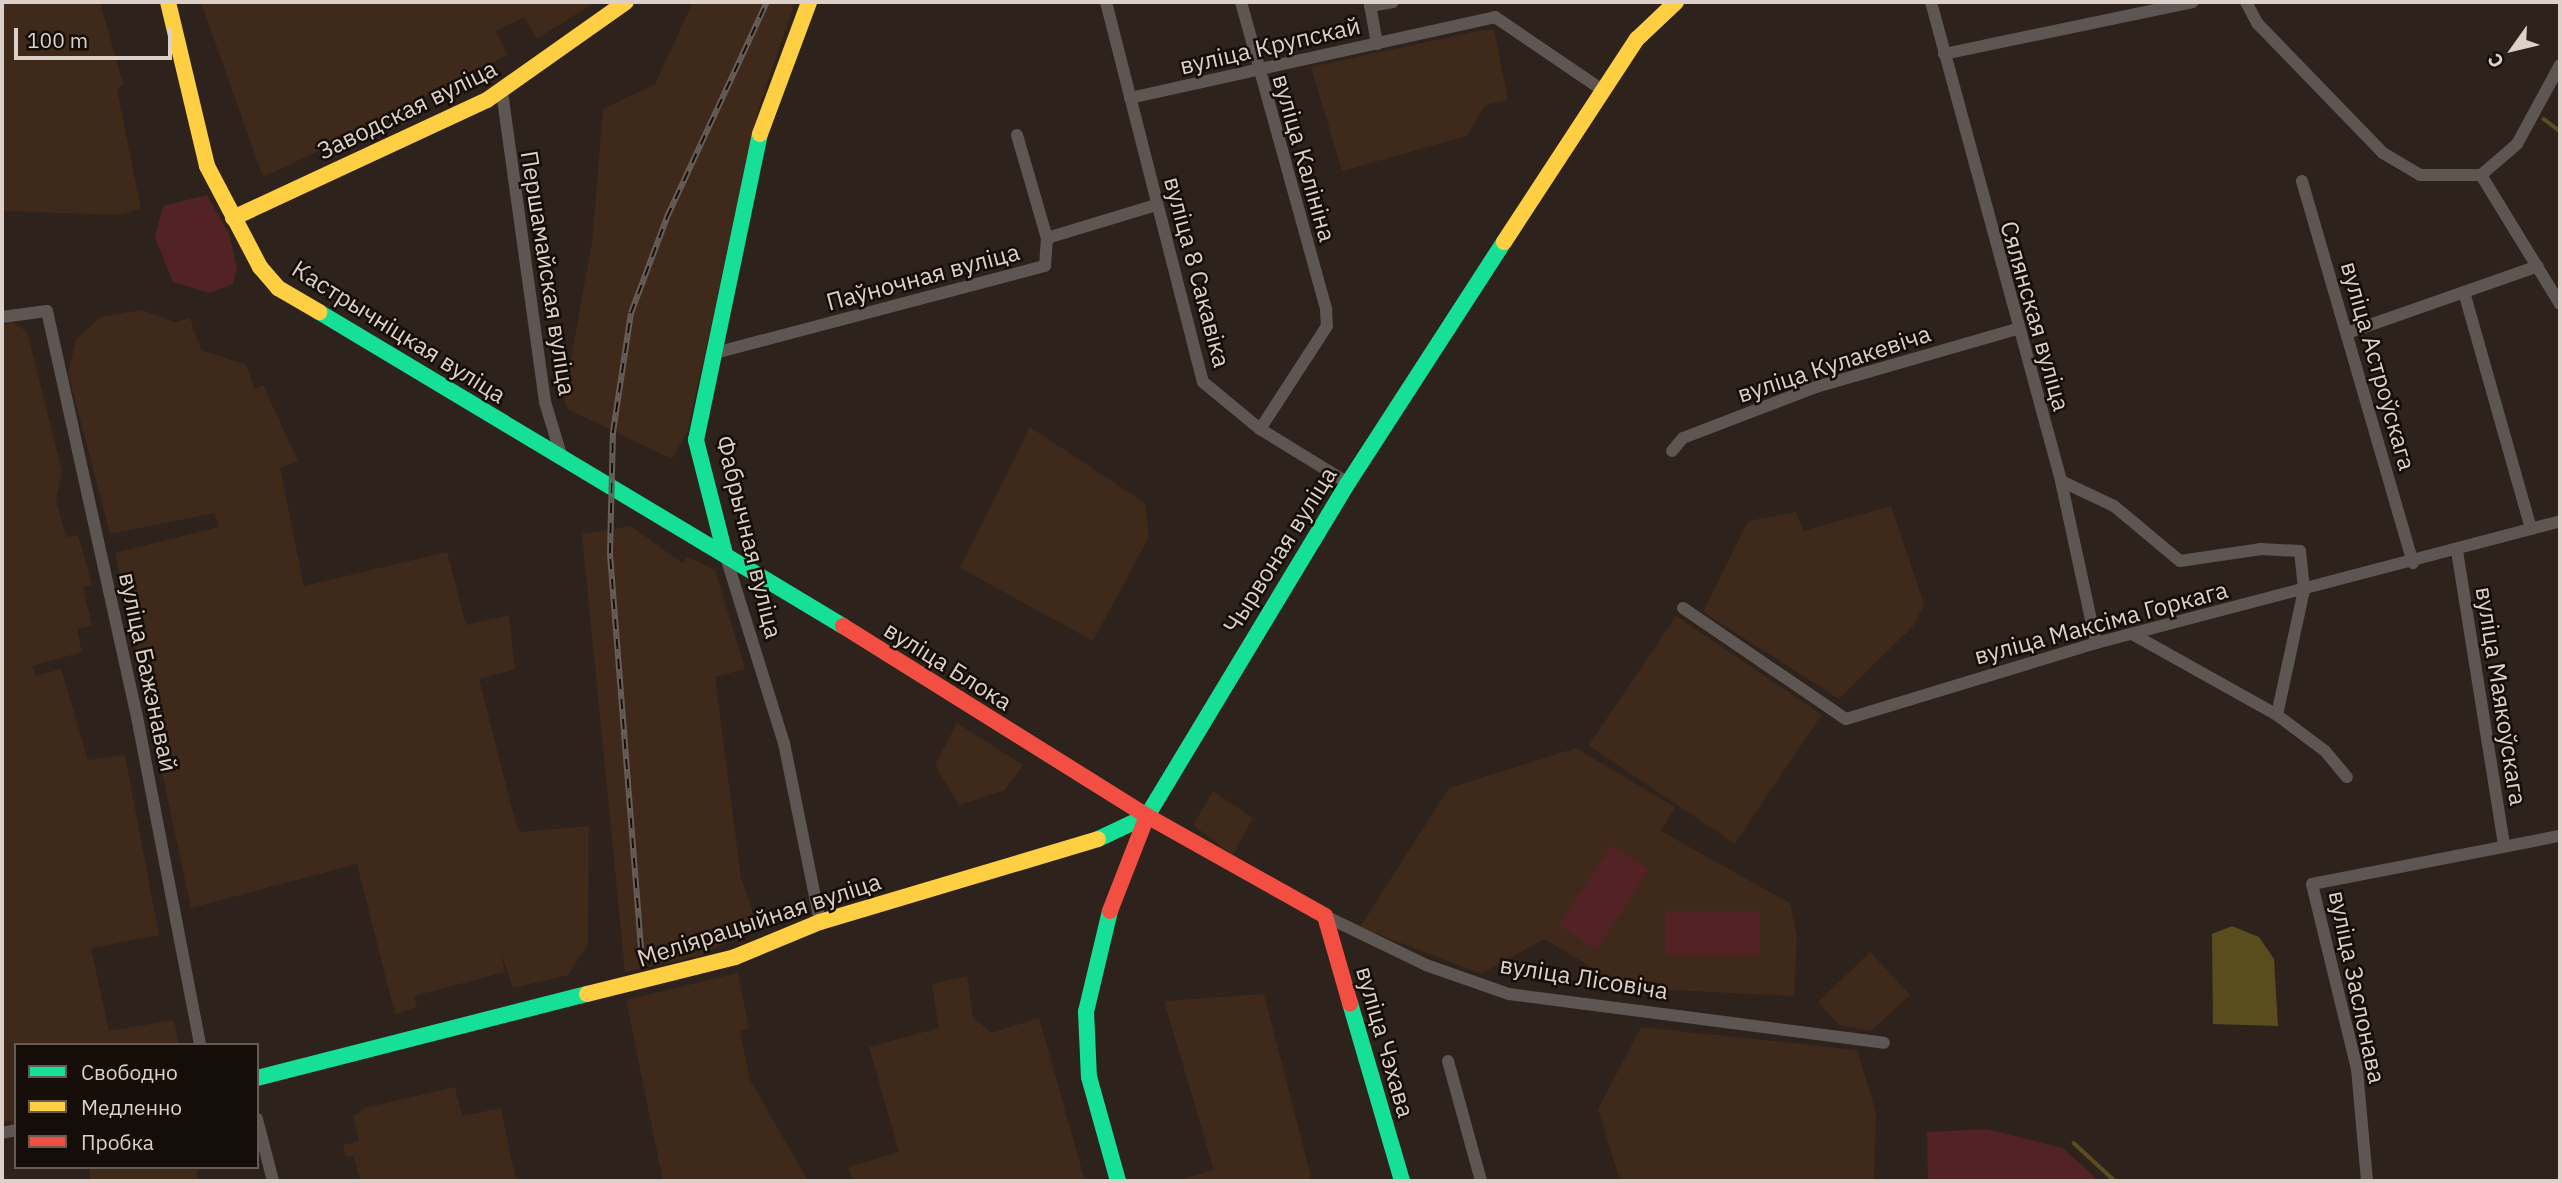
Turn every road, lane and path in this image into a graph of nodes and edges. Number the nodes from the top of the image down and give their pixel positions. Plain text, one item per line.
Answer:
1 (168, 2) edge
2 (626, 2) edge
3 (808, 2) edge
4 (1106, 2) edge
5 (1241, 2) edge
6 (1393, 2) edge
7 (1676, 2) edge
8 (1931, 2) edge
9 (2193, 2) edge
10 (2246, 2) edge
11 (1377, 44) junction
12 (1944, 54) junction
13 (2560, 65) edge
14 (1257, 71) junction
15 (1604, 91) junction
16 (502, 92) junction
17 (1130, 98) junction
18 (1017, 135) dead end
19 (2481, 175) junction
20 (2302, 181) dead end
21 (1156, 205) junction
22 (233, 218) junction
23 (1047, 238) junction
24 (2538, 266) junction
25 (2464, 292) junction
26 (2560, 304) edge
27 (2, 317) edge
28 (2017, 329) junction
29 (2347, 333) junction
30 (715, 353) junction
31 (1260, 429) junction
32 (1672, 451) dead end
33 (562, 458) junction
34 (2061, 481) junction
35 (1348, 483) junction
36 (2560, 521) edge
37 (2531, 529) junction
38 (2457, 551) junction
39 (725, 554) junction
40 (2413, 563) junction
41 (2304, 590) junction
42 (1683, 608) dead end
43 (2134, 635) junction
44 (2096, 643) junction
45 (2277, 715) junction
46 (2347, 777) dead end
47 (1147, 817) junction
48 (2560, 836) edge
49 (2504, 846) junction
50 (1325, 916) junction
51 (820, 922) junction
52 (200, 1043) edge
53 (1884, 1043) dead end
54 (1448, 1060) dead end
55 (259, 1078) edge
56 (259, 1127) edge
57 (273, 1181) edge
58 (1118, 1181) edge
59 (1402, 1181) edge
60 (1480, 1181) edge
61 (2367, 1181) edge

1 - 22 main road, Кастрычніцкая вуліца
2 - 16 main road, Заводская вуліца
3 - 30 main road, Фабрычная вуліца
4 - 17 street, вуліца 8 Сакавіка
5 - 14 street, вуліца Калініна
6 - 11 street
7 - 15 main road, Чырвоная вуліца
8 - 12 street, Сялянская вуліца
9 - 12 street
10 - 19 street
11 - 14 street, вуліца Крупскай
11 - 15 street, вуліца Крупскай
12 - 28 street, Сялянская вуліца
13 - 19 street
14 - 17 street, вуліца Крупскай
14 - 31 street, вуліца Калініна
15 - 35 main road, Чырвоная вуліца
16 - 22 main road, Заводская вуліца
16 - 33 street, Першамайская вуліца
17 - 21 street, вуліца 8 Сакавіка
18 - 23 street
19 - 24 street
20 - 29 street, вуліца Астроўскага
21 - 23 street, Паўночная вуліца
21 - 31 street, вуліца 8 Сакавіка
22 - 33 main road, Кастрычніцкая вуліца
23 - 30 street, Паўночная вуліца
24 - 25 street
24 - 26 street
25 - 29 street
25 - 37 street
27 - 52 street, вуліца Бажэнавай
28 - 32 street, вуліца Кулакевіча
28 - 34 street, Сялянская вуліца
29 - 40 street, вуліца Астроўскага
30 - 39 main road, Фабрычная вуліца
31 - 35 street, вуліца 8 Сакавіка
33 - 39 main road, Кастрычніцкая вуліца
34 - 41 street
34 - 44 street, Сялянская вуліца
35 - 47 main road, Чырвоная вуліца
36 - 37 street, вуліца Максіма Горкага
37 - 38 street, вуліца Максіма Горкага
38 - 40 street, вуліца Максіма Горкага
38 - 49 street, вуліца Маякоўскага
39 - 47 main road, вуліца Блока
39 - 51 street, Фабрычная вуліца
40 - 41 street, вуліца Максіма Горкага
41 - 43 street, вуліца Максіма Горкага
41 - 45 street
42 - 44 street, вуліца Максіма Горкага
43 - 44 street, вуліца Максіма Горкага
43 - 45 street
45 - 46 street
47 - 50 main road, вуліца Лісовіча
47 - 51 main road, Меліярацыйная вуліца
47 - 58 main road, Чырвоная вуліца
48 - 49 street, вуліца Заслонава
49 - 61 street, вуліца Заслонава
50 - 53 street, вуліца Лісовіча
50 - 59 main road, вуліца Чэхава
51 - 55 main road, Меліярацыйная вуліца
54 - 60 street
56 - 57 street

